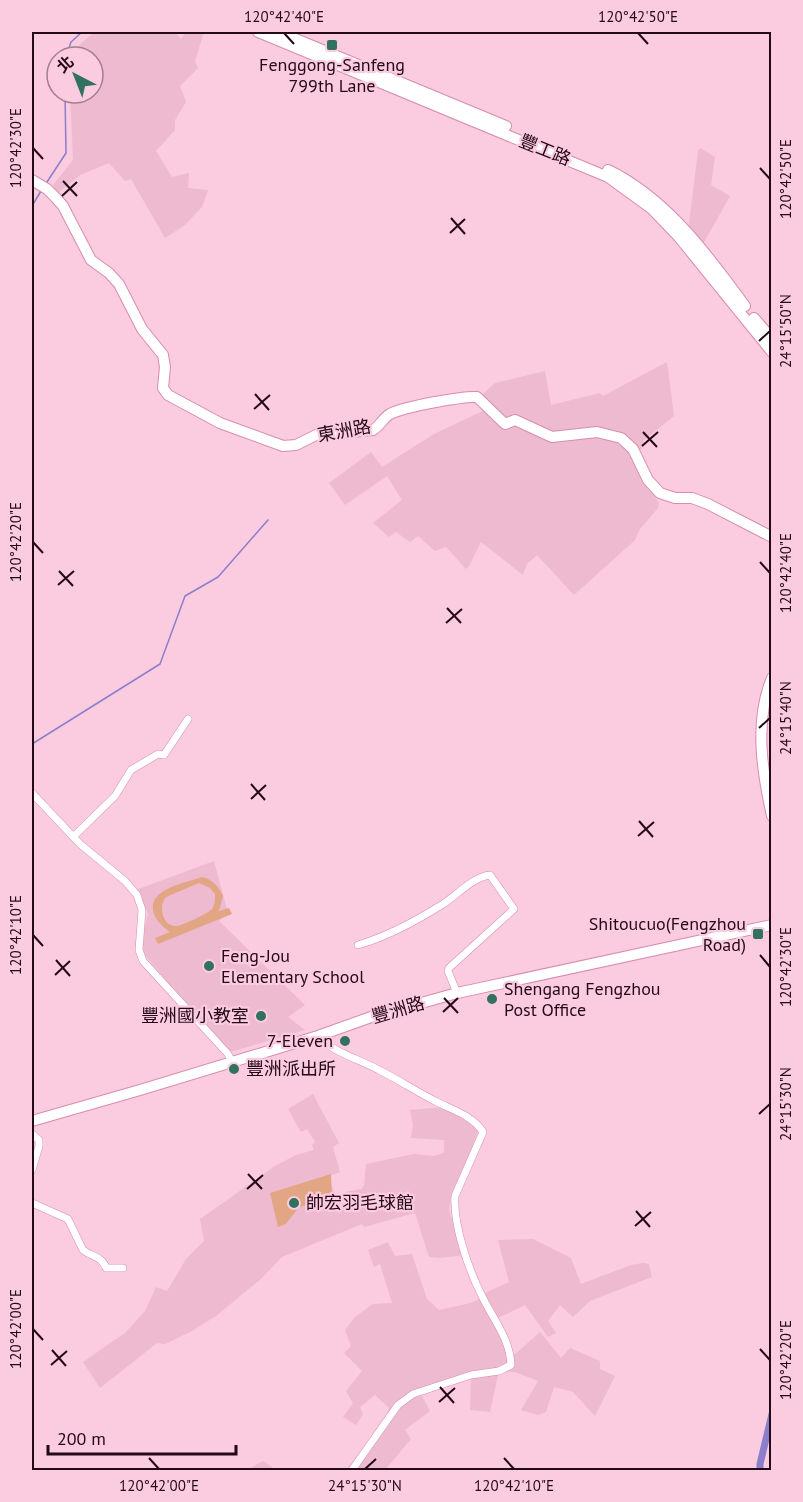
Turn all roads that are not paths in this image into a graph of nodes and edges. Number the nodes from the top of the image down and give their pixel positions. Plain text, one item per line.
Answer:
1 (258, 32) edge
2 (279, 32) edge
3 (40, 185) edge
4 (771, 339) edge
5 (771, 352) edge
6 (771, 537) edge
7 (771, 678) edge
8 (188, 719) dead end
9 (32, 793) edge
10 (771, 816) edge
11 (74, 836) junction
12 (771, 926) edge
13 (358, 945) dead end
14 (457, 993) junction
15 (318, 1036) junction
16 (232, 1062) junction
17 (32, 1121) edge
18 (32, 1134) edge
19 (32, 1170) edge
20 (32, 1203) edge
21 (123, 1268) dead end
22 (352, 1470) edge

1 - 5 street, 豐工路
2 - 4 street, 豐工路
3 - 6 street, 東洲路
7 - 10 street
8 - 11 street
9 - 11 street
11 - 16 street
12 - 14 street, 豐洲路
13 - 14 street
14 - 15 street, 豐洲路
15 - 16 street, 豐洲路
15 - 22 street
16 - 17 street, 豐洲路
18 - 19 street
20 - 21 street

